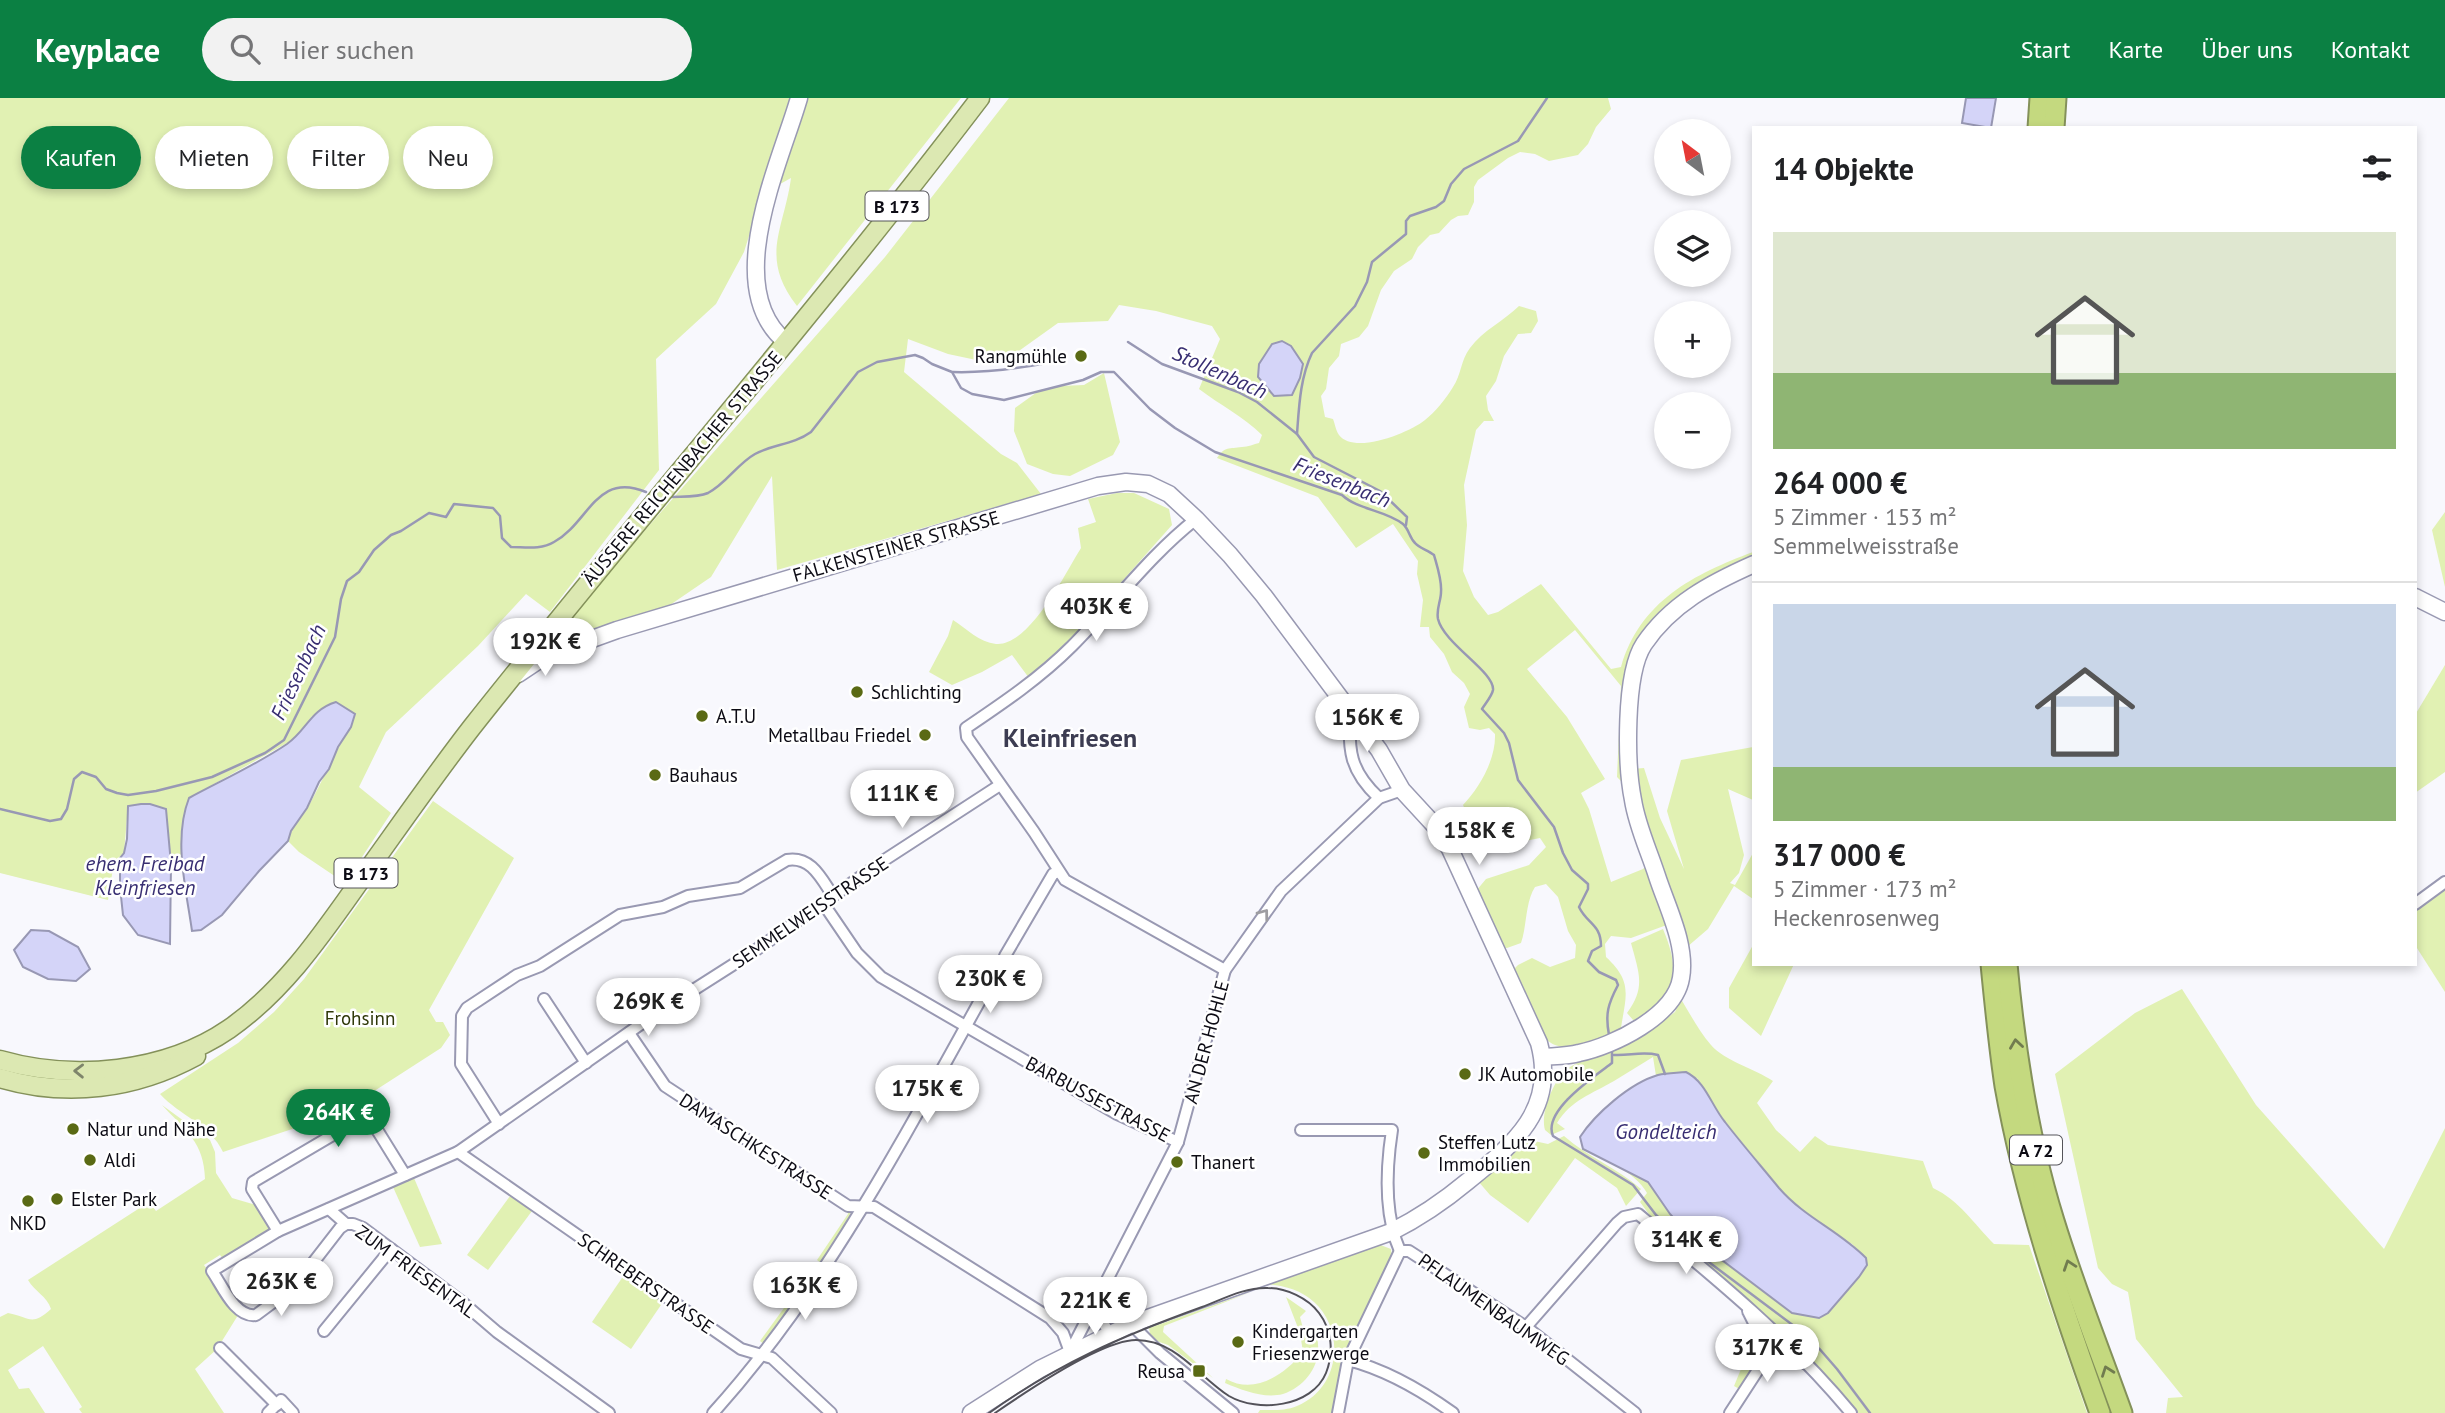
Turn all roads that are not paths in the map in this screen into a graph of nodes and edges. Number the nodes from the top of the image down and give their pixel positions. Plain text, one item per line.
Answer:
1 (799, 98) edge
2 (980, 98) edge
3 (2040, 98) edge
4 (2056, 98) edge
5 (2038, 126) edge
6 (2053, 126) edge
7 (786, 342) junction
8 (1196, 519) junction
9 (1752, 565) edge
10 (2417, 598) edge
11 (2445, 612) edge
12 (550, 630) junction
13 (589, 640) junction
14 (566, 649) junction
15 (510, 680) junction
16 (1350, 712) junction
17 (1000, 785) junction
18 (1402, 790) junction
19 (1379, 798) junction
20 (1058, 872) junction
21 (2445, 882) edge
22 (833, 895) junction
23 (823, 903) junction
24 (2417, 903) edge
25 (1005, 956) dead end
26 (1990, 966) edge
27 (2007, 966) edge
28 (1225, 970) junction
29 (987, 988) dead end
30 (544, 999) dead end
31 (966, 1027) junction
32 (225, 1032) junction
33 (629, 1032) junction
34 (1542, 1058) junction
35 (0, 1059) edge
36 (586, 1063) junction
37 (0, 1078) edge
38 (499, 1124) junction
39 (1301, 1130) dead end
40 (1178, 1142) junction
41 (458, 1152) junction
42 (405, 1175) junction
43 (861, 1208) junction
44 (330, 1209) junction
45 (346, 1224) junction
46 (278, 1231) junction
47 (1391, 1232) junction
48 (391, 1249) junction
49 (1399, 1251) junction
50 (1747, 1307) junction
51 (1094, 1308) junction
52 (1131, 1324) junction
53 (1526, 1327) junction
54 (324, 1331) dead end
55 (1110, 1334) junction
56 (220, 1348) dead end
57 (1070, 1352) junction
58 (1769, 1353) junction
59 (759, 1355) junction
60 (1348, 1360) junction
61 (1809, 1364) junction
62 (277, 1405) junction
63 (268, 1413) edge
64 (293, 1413) edge
65 (609, 1413) edge
66 (713, 1413) edge
67 (831, 1413) edge
68 (971, 1413) edge
69 (1234, 1413) edge
70 (1338, 1413) edge
71 (1453, 1413) edge
72 (1635, 1413) edge
73 (1730, 1413) edge
74 (1851, 1413) edge
75 (2101, 1413) edge
76 (2122, 1413) edge

1 - 7 main road
2 - 7 main road, ÄUSSERE REICHENBACHER STRASSE / B 173
3 - 5 highway
4 - 6 highway
7 - 12 main road, ÄUSSERE REICHENBACHER STRASSE / B 173
8 - 13 main road, FALKENSTEINER STRASSE
8 - 16 main road, FALKENSTEINER STRASSE
8 - 17 street
9 - 34 main road
10 - 11 main road
12 - 13 main road
12 - 14 main road
12 - 15 main road, ÄUSSERE REICHENBACHER STRASSE / B 173
13 - 14 main road, FALKENSTEINER STRASSE
14 - 15 main road, FALKENSTEINER STRASSE
15 - 32 main road, ÄUSSERE REICHENBACHER STRASSE / B 173
16 - 18 main road, FALKENSTEINER STRASSE
16 - 19 street
17 - 20 street
17 - 22 street, SEMMELWEISSTRASSE
18 - 19 street, AN DER HOHLE
18 - 34 main road, FALKENSTEINER STRASSE
28 -> 19 street, AN DER HOHLE
20 - 25 street
20 - 28 street
21 - 24 street
22 - 23 street, SEMMELWEISSTRASSE
22 - 38 street
23 - 31 street, BARBUSSESTRASSE
23 - 33 street, SEMMELWEISSTRASSE
26 - 75 highway, A 72
76 -> 27 highway, A 72
28 - 40 street, AN DER HOHLE
29 - 31 street
30 - 36 street
31 - 40 street, BARBUSSESTRASSE
31 - 43 street
32 -> 35 main road, ÄUSSERE REICHENBACHER STRASSE / B 173
32 - 37 main road, ÄUSSERE REICHENBACHER STRASSE / B 173
33 - 36 street, SEMMELWEISSTRASSE
33 - 43 street, DAMASCHKESTRASSE
34 - 47 main road, FALKENSTEINER STRASSE
36 - 38 street, SEMMELWEISSTRASSE
38 - 41 street, SEMMELWEISSTRASSE
39 - 47 street
40 - 51 street, AN DER HOHLE
41 - 42 street, SEMMELWEISSTRASSE
41 - 59 street, SCHREBERSTRASSE
42 - 44 street, SEMMELWEISSTRASSE
42 - 46 street
43 - 57 street, DAMASCHKESTRASSE
43 - 59 street
44 - 45 street, ZUM FRIESENTAL
44 - 46 street
45 - 46 street
45 - 48 street, ZUM FRIESENTAL
47 - 49 street, PFLAUMENBAUMWEG
47 - 52 main road, FALKENSTEINER STRASSE
48 - 54 street
48 - 65 street, ZUM FRIESENTAL
49 - 53 street, PFLAUMENBAUMWEG
49 - 60 street
50 - 53 street
50 - 58 street
50 - 61 street
51 - 55 street
51 - 57 street, AN DER HOHLE
52 - 55 main road, FALKENSTEINER STRASSE
52 - 69 street
53 - 72 street, PFLAUMENBAUMWEG
55 - 57 main road, FALKENSTEINER STRASSE
56 - 62 street
57 - 68 main road, FALKENSTEINER STRASSE
58 - 61 street
58 - 73 street
59 - 66 street
59 - 67 street, SCHREBERSTRASSE
60 - 70 street
60 - 71 street
61 - 74 street
62 - 63 street
62 - 64 street

